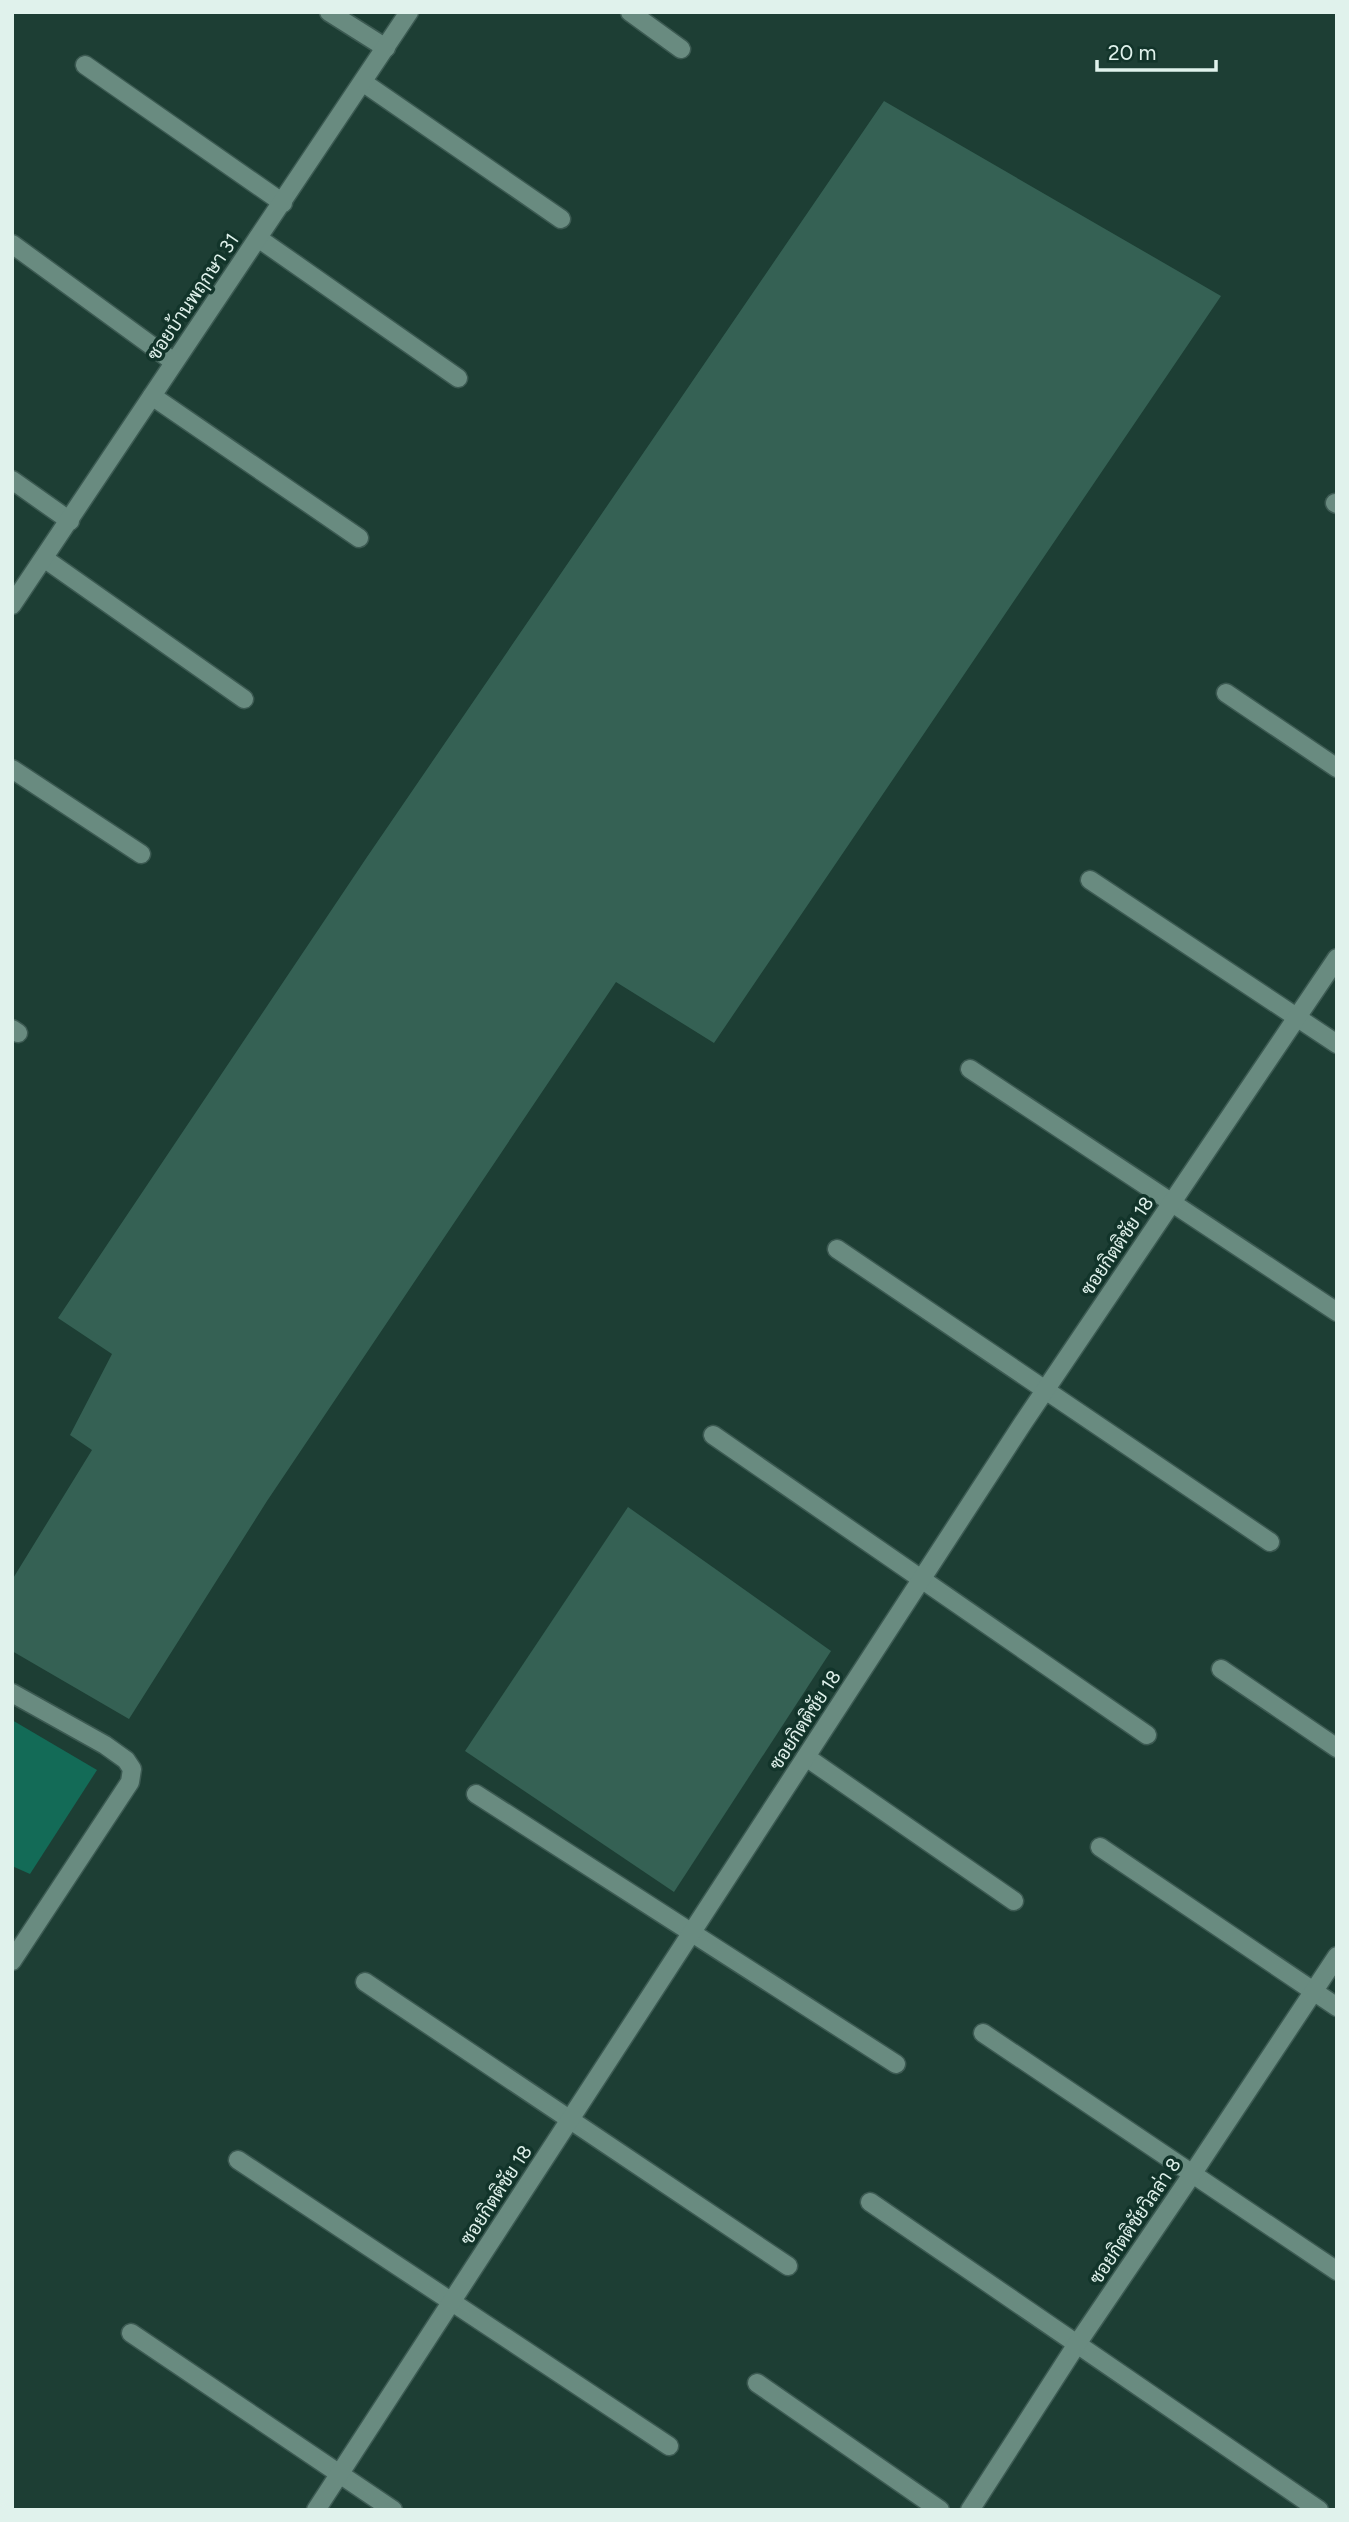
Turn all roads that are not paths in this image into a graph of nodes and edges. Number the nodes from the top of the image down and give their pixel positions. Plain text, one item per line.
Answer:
1 (330, 12) edge
2 (409, 12) edge
3 (630, 12) edge
4 (386, 48) junction
5 (681, 49) dead end
6 (85, 65) dead end
7 (363, 83) junction
8 (283, 203) junction
9 (561, 219) dead end
10 (258, 238) junction
11 (12, 244) edge
12 (174, 362) junction
13 (458, 378) dead end
14 (152, 396) junction
15 (12, 480) edge
16 (70, 521) junction
17 (359, 538) dead end
18 (45, 559) junction
19 (12, 606) edge
20 (1226, 693) dead end
21 (244, 699) dead end
22 (1337, 768) edge
23 (12, 769) edge
24 (141, 854) dead end
25 (1090, 880) dead end
26 (1337, 958) edge
27 (1296, 1018) junction
28 (1337, 1045) edge
29 (970, 1069) dead end
30 (1172, 1202) junction
31 (837, 1249) dead end
32 (1337, 1312) edge
33 (1046, 1390) junction
34 (713, 1435) dead end
35 (1270, 1542) dead end
36 (922, 1579) junction
37 (1221, 1669) dead end
38 (12, 1693) edge
39 (1147, 1735) dead end
40 (1337, 1748) edge
41 (806, 1757) junction
42 (476, 1794) dead end
43 (1101, 1847) dead end
44 (1014, 1900) dead end
45 (692, 1933) junction
46 (1337, 1956) edge
47 (12, 1961) edge
48 (365, 1982) dead end
49 (1313, 1991) junction
50 (1337, 2007) edge
51 (983, 2033) dead end
52 (896, 2064) dead end
53 (570, 2120) junction
54 (239, 2160) dead end
55 (1193, 2174) junction
56 (870, 2202) dead end
57 (788, 2266) dead end
58 (1337, 2271) edge
59 (452, 2301) junction
60 (131, 2333) dead end
61 (1077, 2344) junction
62 (757, 2383) dead end
63 (669, 2446) dead end
64 (340, 2473) junction
65 (316, 2510) edge
66 (393, 2510) edge
67 (940, 2510) edge
68 (970, 2510) edge
69 (1319, 2510) edge

1 - 4 street
2 - 4 street, ซอยบ้านพฤกษา 31
3 - 5 street
4 - 7 street, ซอยบ้านพฤกษา 31
6 - 8 street
7 - 8 street, ซอยบ้านพฤกษา 31
7 - 9 street
8 - 10 street, ซอยบ้านพฤกษา 31
10 - 12 street, ซอยบ้านพฤกษา 31
10 - 13 street
11 - 12 street
12 - 14 street, ซอยบ้านพฤกษา 31
14 - 16 street, ซอยบ้านพฤกษา 31
14 - 17 street
15 - 16 street
16 - 18 street, ซอยบ้านพฤกษา 31
18 - 19 street, ซอยบ้านพฤกษา 31
18 - 21 street
20 - 22 street
23 - 24 street
25 - 27 street
26 - 27 street, ซอยกิตติชัย 18
27 - 28 street
27 - 30 street, ซอยกิตติชัย 18
29 - 30 street
30 - 32 street
30 - 33 street, ซอยกิตติชัย 18
31 - 33 street
33 - 35 street
33 - 36 street, ซอยกิตติชัย 18
34 - 36 street
36 - 39 street
36 - 41 street, ซอยกิตติชัย 18
37 - 40 street
38 - 47 street
41 - 44 street
41 - 45 street, ซอยกิตติชัย 18
42 - 45 street
43 - 49 street
45 - 52 street
45 - 53 street, ซอยกิตติชัย 18
46 - 49 street, ซอยกิตติชัยวิลล่า 8
48 - 53 street
49 - 50 street
49 - 55 street, ซอยกิตติชัยวิลล่า 8
51 - 55 street
53 - 57 street
53 - 59 street, ซอยกิตติชัย 18
54 - 59 street
55 - 58 street
55 - 61 street, ซอยกิตติชัยวิลล่า 8
56 - 61 street
59 - 63 street
59 - 64 street, ซอยกิตติชัย 18
60 - 64 street
61 - 68 street, ซอยกิตติชัยวิลล่า 8
61 - 69 street
62 - 67 street
64 - 65 street, ซอยกิตติชัย 18
64 - 66 street

